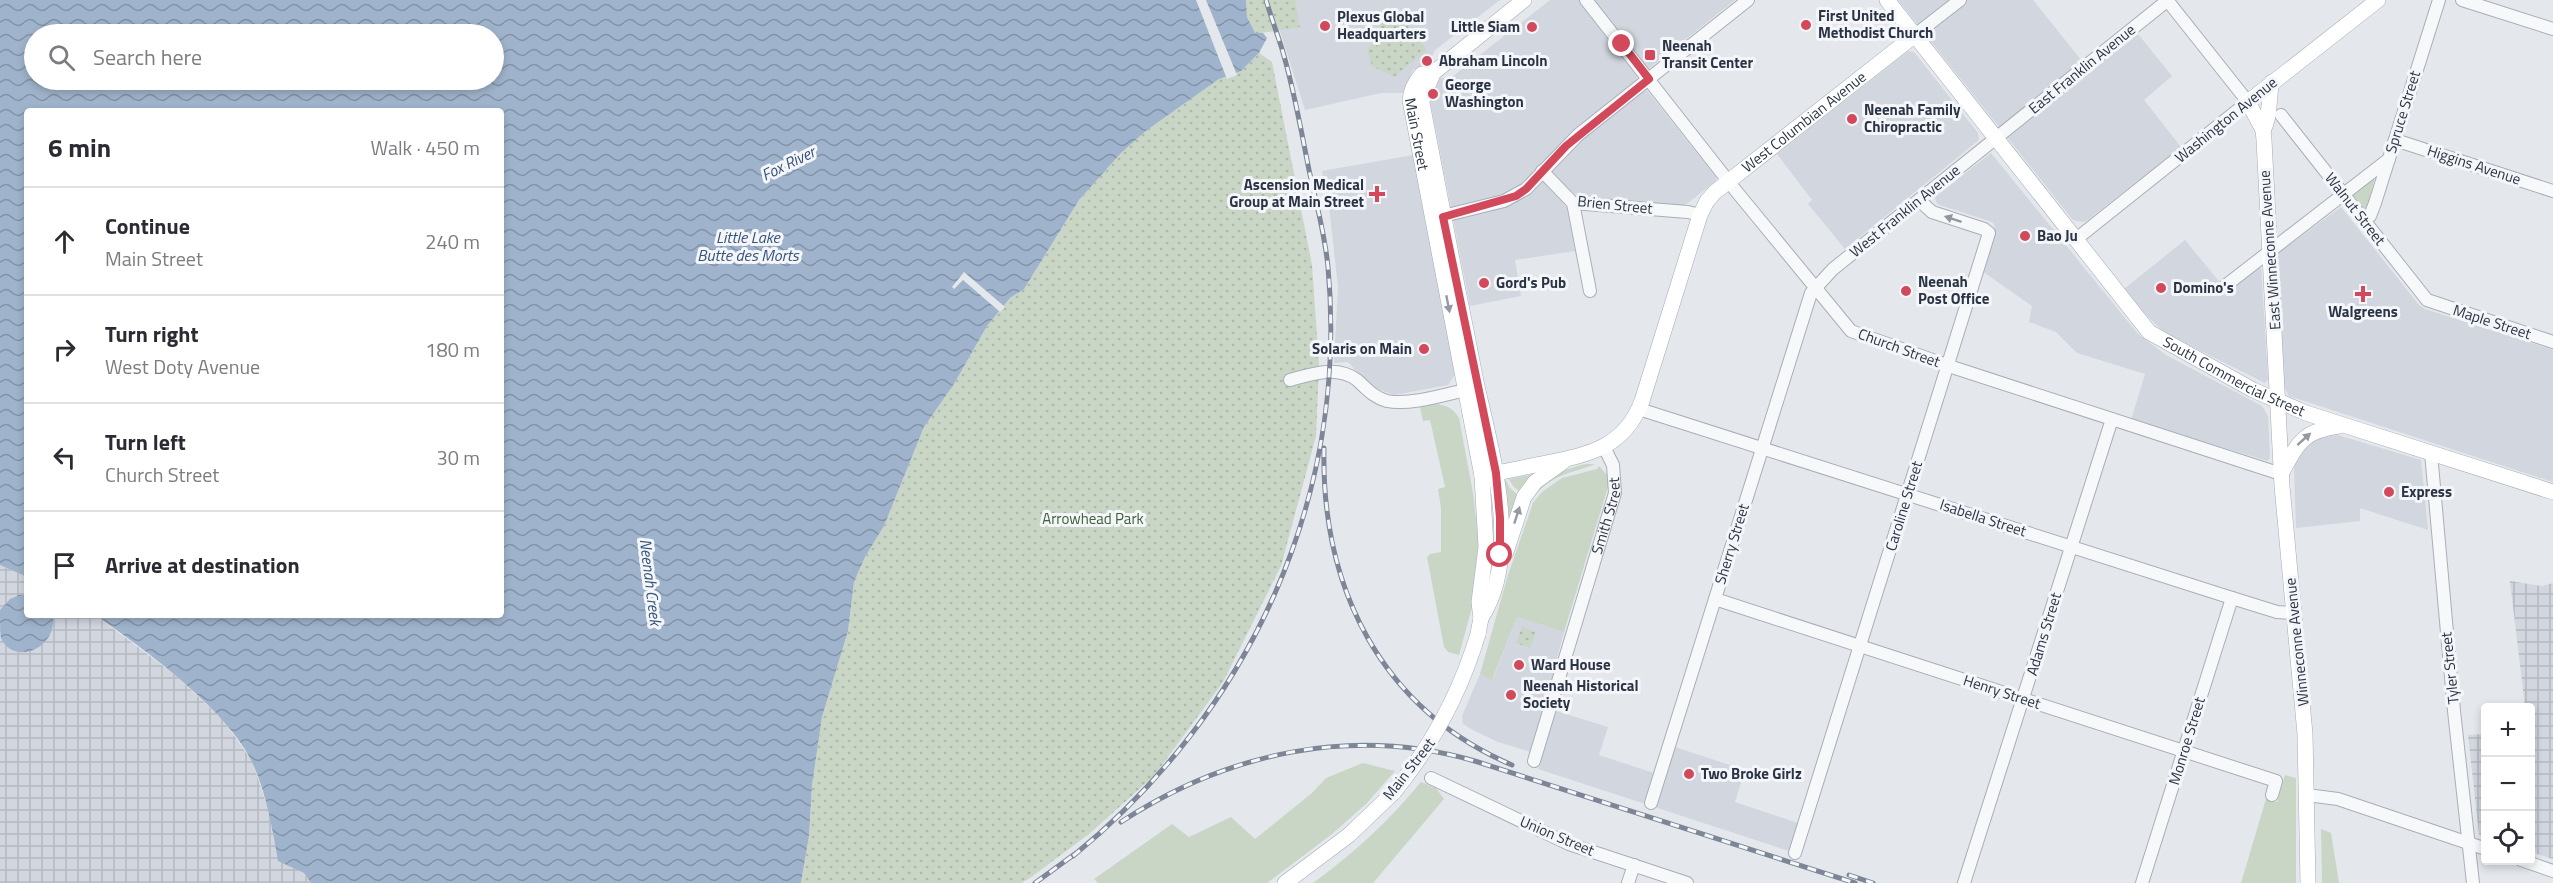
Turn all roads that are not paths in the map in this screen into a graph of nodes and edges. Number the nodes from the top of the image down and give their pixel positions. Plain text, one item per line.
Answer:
1 (1524, 0) edge
2 (1586, 0) edge
3 (1748, 0) edge
4 (1887, 0) edge
5 (1960, 0) edge
6 (2168, 0) edge
7 (2378, 0) edge
8 (2439, 0) edge
9 (2462, 0) edge
10 (2553, 29) edge
11 (1915, 35) junction
12 (1649, 79) junction
13 (2272, 82) junction
14 (2248, 102) junction
15 (2281, 115) dead end
16 (2263, 130) junction
17 (1996, 138) junction
18 (2395, 140) junction
19 (2389, 159) junction
20 (1542, 171) junction
21 (1729, 182) junction
22 (2553, 191) edge
23 (2344, 193) junction
24 (1919, 200) junction
25 (1573, 203) junction
26 (1700, 215) junction
27 (1438, 217) junction
28 (2364, 221) junction
29 (2075, 240) junction
30 (2270, 251) junction
31 (1816, 286) junction
32 (2225, 286) dead end
33 (1590, 291) dead end
34 (2430, 302) joint
35 (2553, 342) edge
36 (1948, 365) junction
37 (1290, 380) dead end
38 (1471, 388) junction
39 (2279, 402) junction
40 (1639, 409) junction
41 (2112, 419) junction
42 (2343, 426) junction
43 (1604, 447) junction
44 (1762, 447) junction
45 (2431, 453) junction
46 (1568, 459) junction
47 (1489, 474) junction
48 (2281, 474) junction
49 (2553, 492) edge
50 (1908, 494) junction
51 (2071, 546) junction
52 (1498, 570) junction
53 (2232, 598) junction
54 (1715, 599) junction
55 (2294, 613) junction
56 (1481, 618) junction
57 (1860, 646) junction
58 (2024, 698) junction
59 (2184, 751) junction
60 (1534, 761) dead end
61 (1431, 778) dead end
62 (2272, 795) dead end
63 (2307, 795) junction
64 (1651, 803) dead end
65 (2469, 843) junction
66 (2481, 847) edge
67 (1795, 853) dead end
68 (1634, 865) junction
69 (2534, 865) edge
70 (2553, 871) edge
71 (1285, 883) edge
72 (1628, 883) edge
73 (1687, 883) edge
74 (1964, 883) edge
75 (2142, 883) edge
76 (2308, 883) edge
77 (2473, 883) edge

1 - 27 main road, Main Street
2 - 12 street, Church Street
3 - 12 street
4 - 11 main road, South Commercial Street
5 - 11 street
6 - 14 street
6 - 17 street, East Franklin Avenue
7 - 13 main road, Washington Avenue
8 - 18 street, Spruce Street
9 - 10 street
11 - 17 main road, South Commercial Street
11 - 21 main road, West Columbian Avenue
12 - 20 street
12 - 21 street, Church Street
13 - 14 main road, Washington Avenue
13 - 16 main road
14 - 16 main road, East Winneconne Avenue
14 - 29 street, Washington Avenue
15 - 23 street, Walnut Street
16 - 30 main road, East Winneconne Avenue
17 - 24 street, West Franklin Avenue
17 - 29 main road, South Commercial Street
18 - 19 street, Spruce Street
18 - 22 street, Higgins Avenue
19 - 23 street
19 - 28 street, Spruce Street
20 - 25 street, Brien Street
20 - 27 street
21 - 26 main road, West Columbian Avenue
21 - 31 street, Church Street
23 - 28 street, Walnut Street
23 - 30 street
24 - 31 street, West Franklin Avenue
36 -> 24 street, Caroline Street
25 - 26 street, Brien Street
25 - 33 street
26 - 40 main road
27 - 38 main road, Main Street
28 - 34 street, Walnut Street
29 - 39 main road, South Commercial Street
30 - 32 street
30 - 39 main road, East Winneconne Avenue
31 - 36 street, Church Street
31 - 44 street, Sherry Street
34 - 35 street, Maple Street
36 - 41 street, Church Street
36 - 50 street, Caroline Street
37 - 38 street
38 - 47 main road, Main Street
39 - 42 main road, South Commercial Street
39 - 48 main road, Winneconne Avenue
40 - 43 main road
40 - 44 street, Isabella Street
41 - 48 street, Church Street
41 - 51 street, Adams Street
42 - 45 main road, South Commercial Street
48 -> 42 main road
43 - 46 main road
43 - 60 street, Smith Street
44 - 50 street, Isabella Street
44 - 54 street, Sherry Street
45 - 49 main road, South Commercial Street
45 - 65 street, Tyler Street
46 - 47 main road
52 -> 46 main road
47 - 52 main road, Main Street
47 - 56 main road, Main Street
48 - 55 main road, Winneconne Avenue
50 - 51 street, Isabella Street
50 - 57 street, Caroline Street
51 - 53 street, Isabella Street
51 - 58 street, Adams Street
52 - 56 main road, Main Street
53 - 55 street, Isabella Street
53 - 59 street, Monroe Street
54 - 57 street, Henry Street
54 - 64 street, Sherry Street
55 - 63 main road, Winneconne Avenue
56 - 71 main road, Main Street, bridge
57 - 58 street, Henry Street
57 - 67 street, Caroline Street
58 - 59 street, Henry Street
58 - 74 street, Adams Street
59 - 62 street, Henry Street
59 - 75 street, Monroe Street
61 - 68 street, Union Street
63 - 65 street
63 - 76 main road, Winneconne Avenue
65 - 66 street
65 - 77 street, Tyler Street
68 - 72 street
68 - 73 street, Union Street
69 - 70 street

